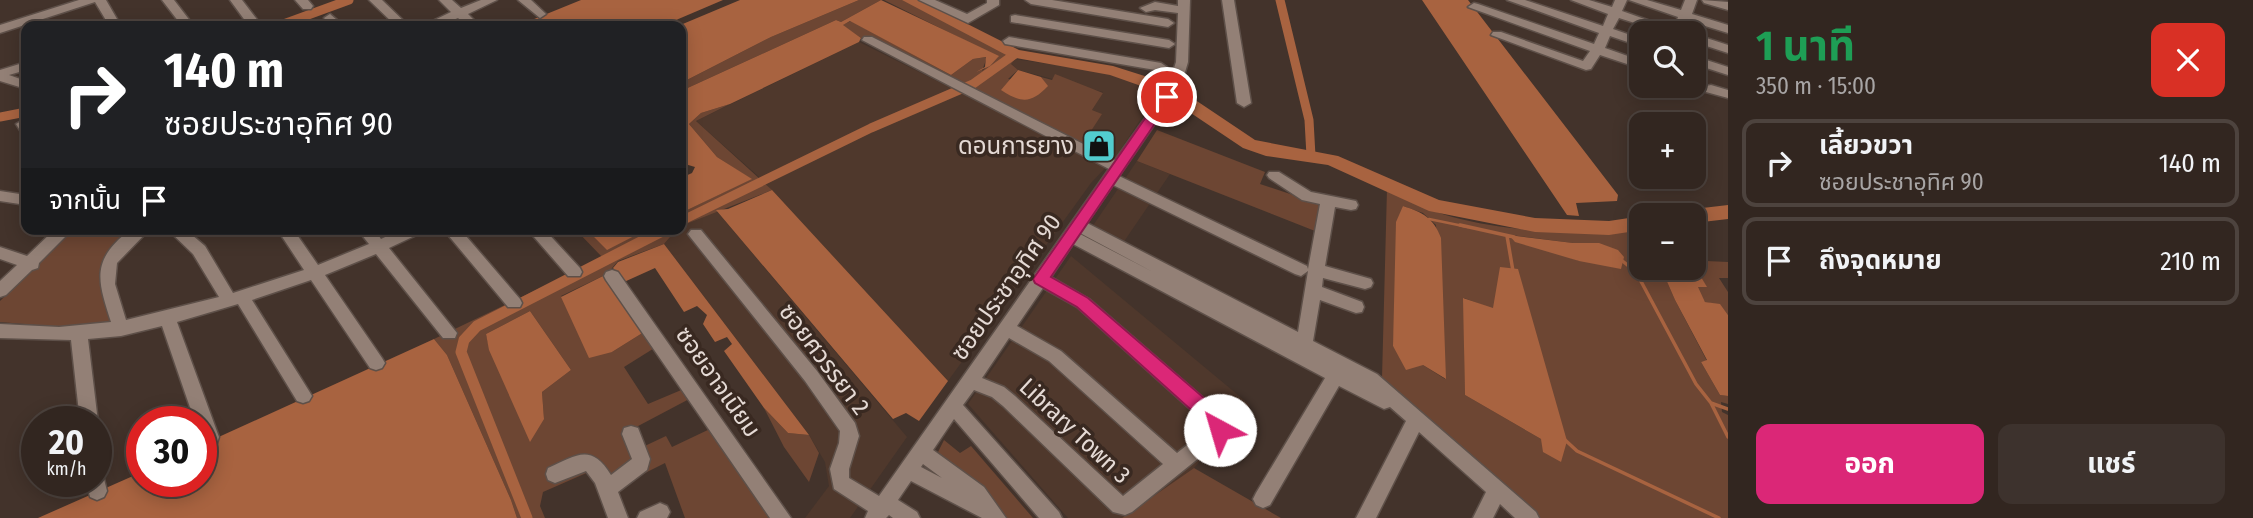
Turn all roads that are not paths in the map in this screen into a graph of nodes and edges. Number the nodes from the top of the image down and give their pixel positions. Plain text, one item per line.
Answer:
1 (91, 0) edge
2 (100, 0) edge
3 (168, 0) edge
4 (236, 0) edge
5 (375, 0) edge
6 (445, 0) edge
7 (491, 0) edge
8 (524, 0) edge
9 (925, 0) edge
10 (956, 0) edge
11 (993, 0) edge
12 (1031, 0) edge
13 (1228, 0) edge
14 (1513, 0) edge
15 (1577, 0) edge
16 (1621, 0) edge
17 (1635, 0) edge
18 (1691, 0) edge
19 (1708, 0) edge
20 (1103, 3) edge
21 (1545, 5) edge
22 (1474, 6) dead end
23 (1728, 6) edge
24 (941, 9) junction
25 (1183, 9) edge
26 (460, 13) junction
27 (1615, 13) junction
28 (540, 15) dead end
29 (1684, 16) junction
30 (111, 19) dead end
31 (1015, 19) dead end
32 (49, 20) edge
33 (184, 21) edge
34 (254, 21) edge
35 (398, 21) edge
36 (440, 21) edge
37 (469, 21) edge
38 (1640, 21) edge
39 (1682, 21) edge
40 (1168, 23) dead end
41 (21, 25) edge
42 (1533, 27) junction
43 (0, 29) edge
44 (1728, 29) edge
45 (1605, 31) junction
46 (1096, 32) junction
47 (1497, 35) dead end
48 (1629, 39) edge
49 (868, 40) dead end
50 (1009, 41) dead end
51 (1706, 42) edge
52 (1169, 44) dead end
53 (1523, 44) junction
54 (1598, 49) junction
55 (1728, 49) edge
56 (1092, 54) junction
57 (1629, 60) edge
58 (1706, 64) edge
59 (1161, 67) dead end
60 (21, 68) edge
61 (1728, 71) edge
62 (0, 76) edge
63 (21, 83) edge
64 (1711, 89) dead end
65 (1728, 94) edge
66 (1244, 103) dead end
67 (1114, 173) junction
68 (1274, 175) dead end
69 (0, 196) edge
70 (21, 197) edge
71 (1328, 202) junction
72 (1351, 205) dead end
73 (1074, 230) junction
74 (696, 234) dead end
75 (59, 235) edge
76 (134, 235) edge
77 (183, 235) edge
78 (289, 235) edge
79 (370, 235) edge
80 (404, 235) edge
81 (456, 235) edge
82 (540, 235) edge
83 (379, 247) junction
84 (0, 253) edge
85 (32, 264) junction
86 (1308, 270) junction
87 (574, 272) dead end
88 (317, 273) junction
89 (612, 276) dead end
90 (1041, 279) junction
91 (1365, 283) dead end
92 (1312, 290) junction
93 (0, 291) edge
94 (1194, 292) junction
95 (235, 299) junction
96 (514, 303) dead end
97 (1356, 307) dead end
98 (168, 319) junction
99 (121, 329) junction
100 (1007, 329) junction
101 (0, 331) edge
102 (79, 334) junction
103 (449, 334) dead end
104 (1304, 344) junction
105 (376, 363) dead end
106 (1340, 370) junction
107 (971, 381) junction
108 (303, 396) dead end
109 (87, 406) edge
110 (200, 406) edge
111 (953, 406) junction
112 (1414, 422) junction
113 (631, 434) dead end
114 (921, 452) junction
115 (1178, 466) junction
116 (909, 470) junction
117 (555, 474) dead end
118 (607, 489) junction
119 (1496, 496) junction
120 (1264, 499) dead end
121 (881, 510) edge
122 (993, 515) edge
123 (618, 518) edge
124 (781, 518) edge
125 (910, 518) edge
126 (1052, 518) edge
127 (1366, 518) edge
128 (1483, 518) edge
129 (1513, 518) edge
130 (1529, 518) edge

1 - 32 street
2 - 30 street
3 - 33 street
4 - 34 street
5 - 35 street
6 - 26 street
7 - 26 street
8 - 28 street
9 - 24 street
10 - 24 street
11 - 24 street
12 - 20 street
13 - 66 street
14 - 21 street
15 - 27 street
16 - 27 street
17 - 29 street
18 - 29 street
19 - 23 street
20 - 25 street
20 - 40 street
20 - 46 street
21 - 42 street
21 - 45 street
22 - 42 street
25 - 67 street, ซอยประชาอุทิศ 90
26 - 36 street
26 - 37 street
27 - 38 street
27 - 45 street
29 - 39 street
29 - 44 street
31 - 46 street
41 - 43 street
42 - 53 street
42 - 54 street
45 - 48 street
45 - 54 street
46 - 52 street
46 - 56 street
47 - 53 street
49 - 67 street
50 - 56 street
51 - 55 street
53 - 54 street
54 - 57 street
56 - 59 street
58 - 61 street
60 - 62 street
62 - 63 street
64 - 65 street
67 - 73 street, ซอยประชาอุทิศ 90
67 - 86 street
68 - 71 street
69 - 70 street
71 - 72 street
71 - 86 street
73 - 90 street, ซอยประชาอุทิศ 90
73 - 94 street
74 - 121 street, ซอยศวรรยา 2
75 - 85 street
76 - 99 street
77 - 95 street
78 - 88 street
79 - 83 street
80 - 83 street
81 - 96 street
82 - 87 street
83 - 88 street
83 - 103 street
84 - 85 street
85 - 93 street
86 - 91 street
86 - 92 street
88 - 95 street
88 - 105 street
89 - 124 street, ซอยอาจเนียม
90 - 100 street, ซอยประชาอุทิศ 90
90 - 115 street
92 - 97 street
92 - 104 street
94 - 104 street
94 - 106 street
95 - 98 street
95 - 108 street
98 - 99 street
98 - 110 street
99 - 102 street
100 - 107 street, ซอยประชาอุทิศ 90
100 - 115 street
101 - 102 street
102 - 109 street
104 - 106 street
106 - 112 street
106 - 120 street
107 - 111 street, ซอยประชาอุทิศ 90
107 - 115 street, Library Town 3
111 - 114 street, ซอยประชาอุทิศ 90
111 - 126 street
112 - 119 street
112 - 127 street
113 - 118 street
114 - 116 street, ซอยประชาอุทิศ 90
114 - 122 street
116 - 121 street, ซอยประชาอุทิศ 90
116 - 122 street
117 - 118 street
118 - 123 street
119 - 128 street
119 - 129 street
119 - 130 street
121 - 125 street

